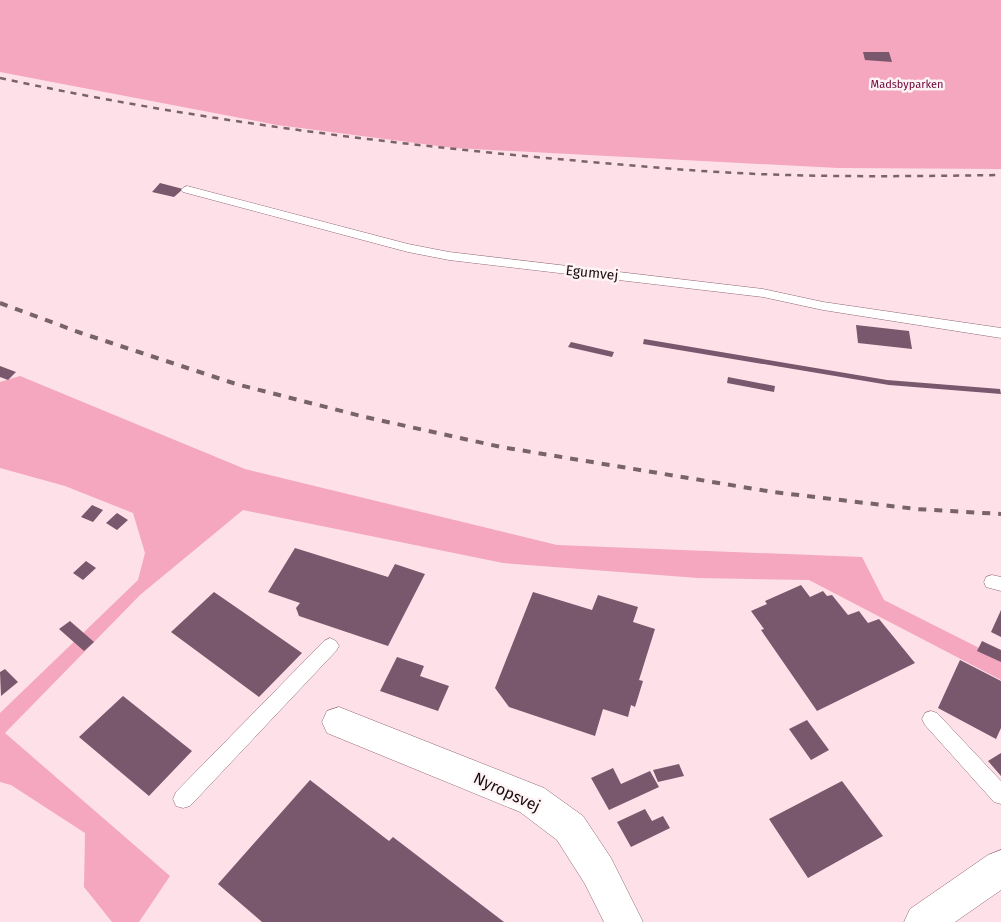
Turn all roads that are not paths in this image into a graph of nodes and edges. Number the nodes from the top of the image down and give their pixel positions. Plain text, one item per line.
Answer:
1 (187, 190) dead end
2 (1001, 333) edge
3 (330, 646) dead end
4 (931, 719) dead end
5 (339, 722) dead end
6 (1001, 795) edge
7 (183, 799) dead end
8 (1001, 868) edge
9 (624, 922) edge
10 (923, 922) edge

1 - 2 lane, Egumvej
3 - 7 lane
4 - 6 lane
5 - 9 street, Nyropsvej
8 - 10 street

